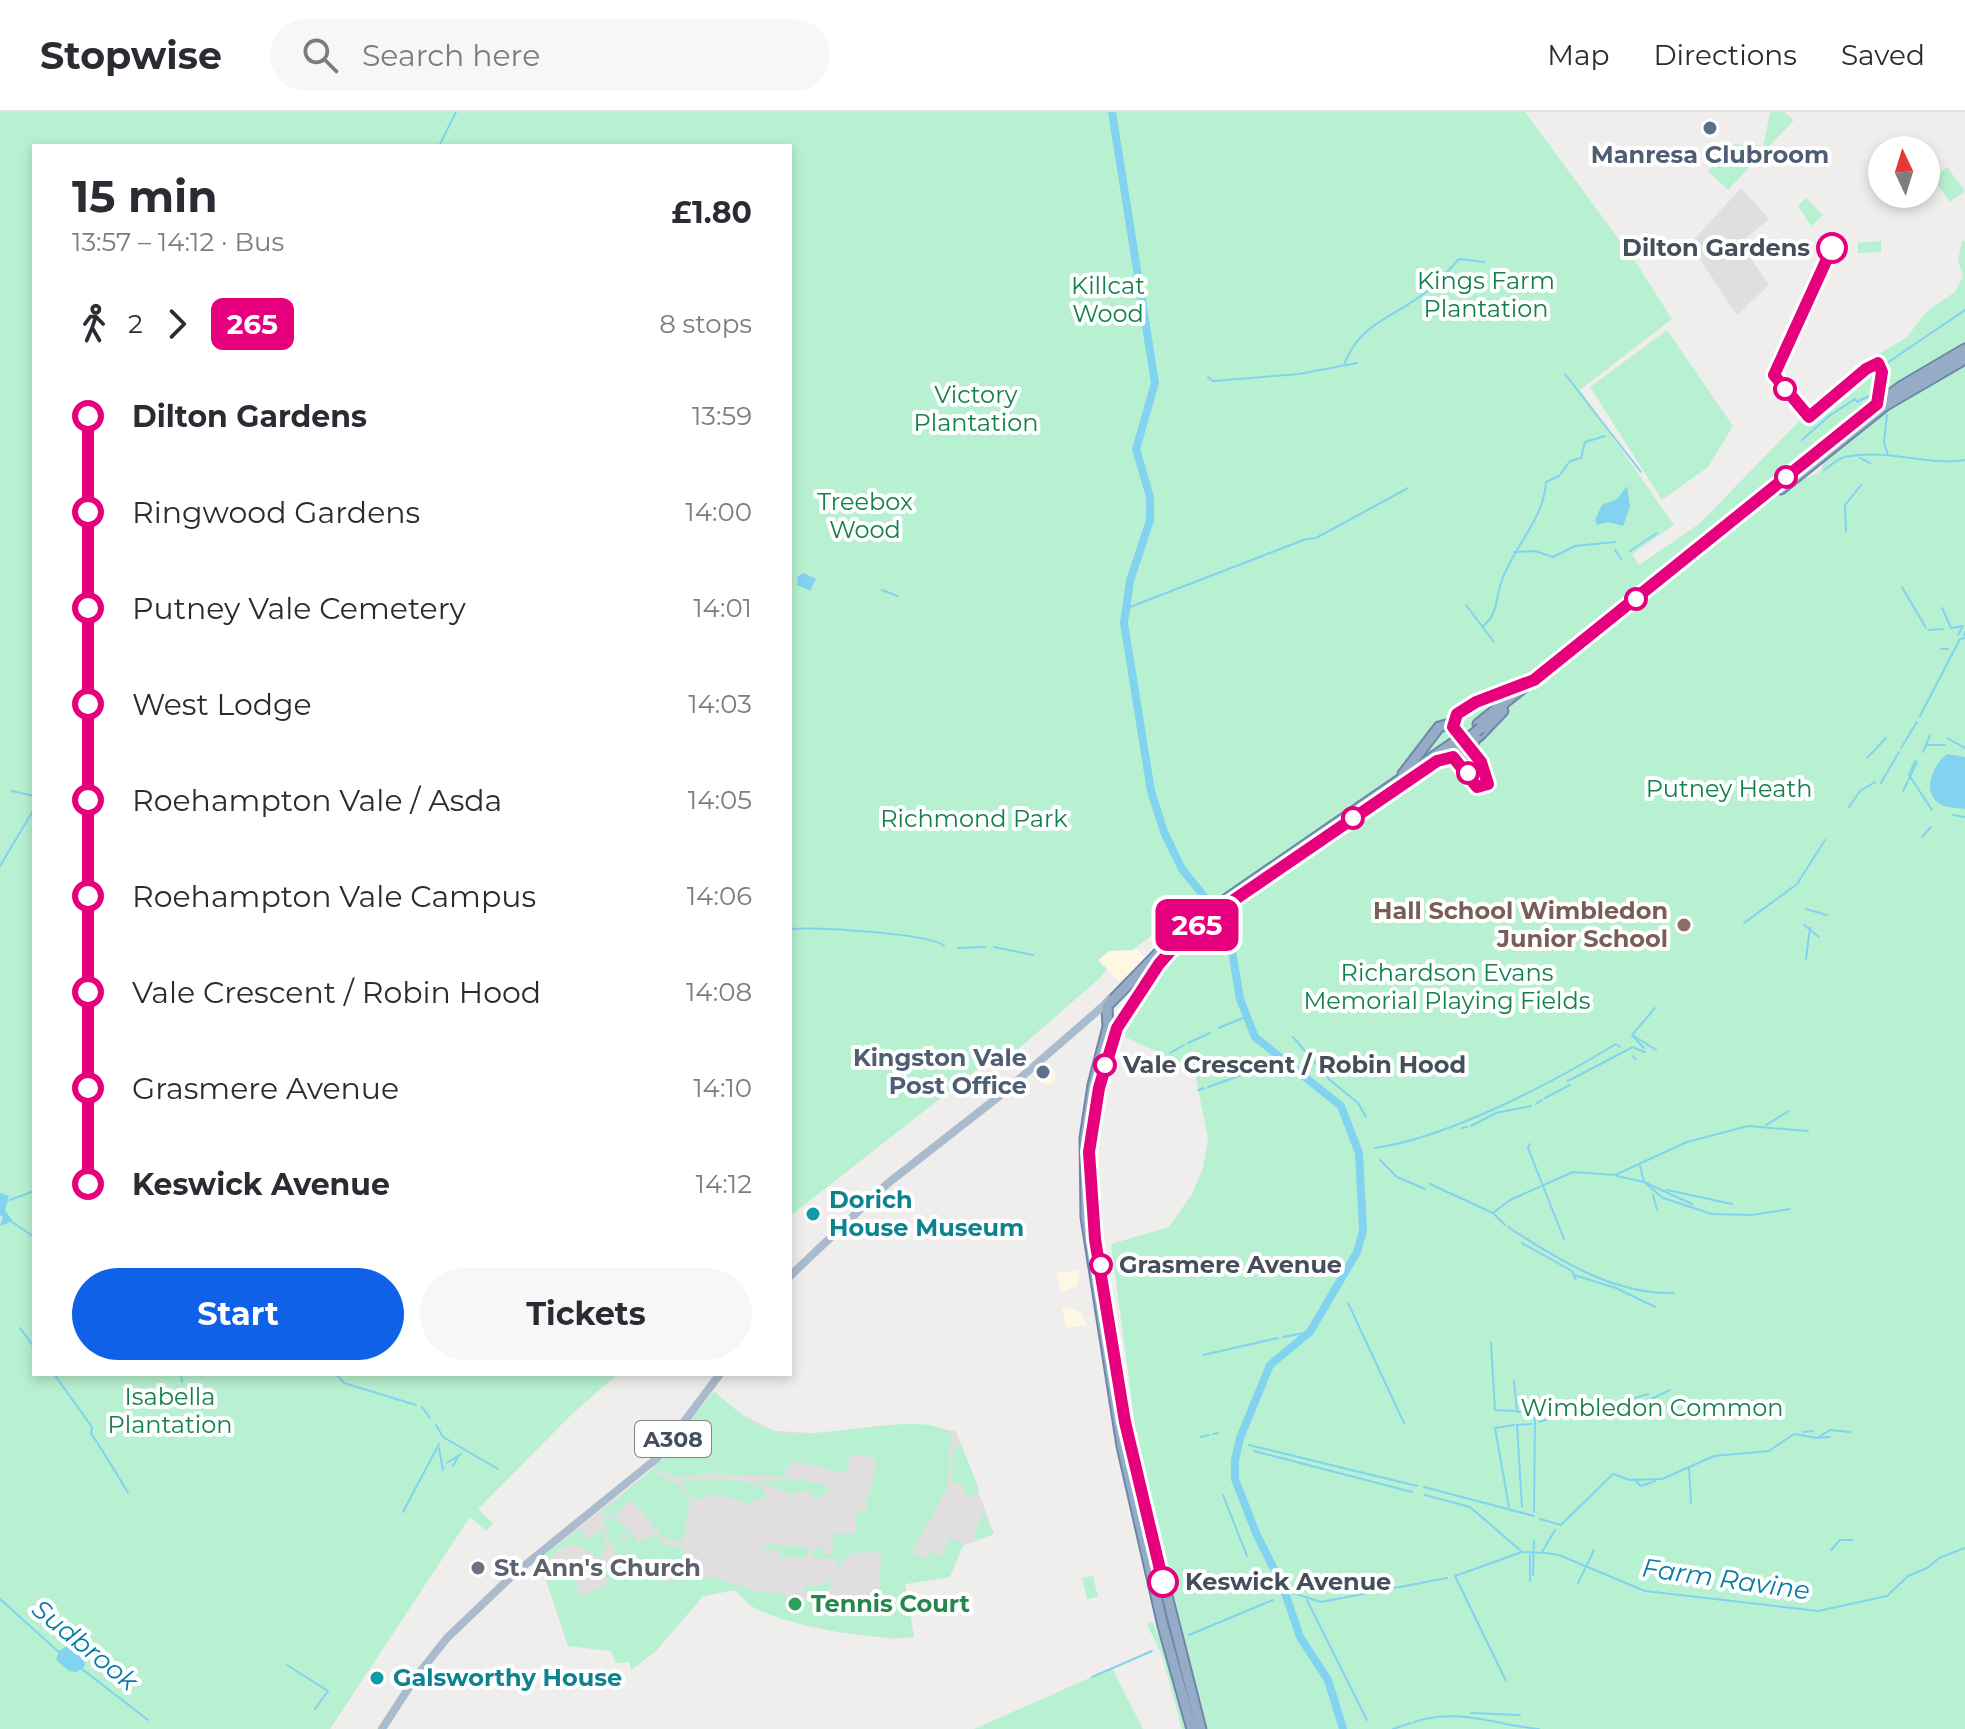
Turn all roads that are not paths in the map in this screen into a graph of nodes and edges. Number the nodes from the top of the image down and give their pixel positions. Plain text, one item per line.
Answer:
1 (1965, 349) edge
2 (1965, 359) edge
3 (1534, 680) junction
4 (1453, 723) junction
5 (1479, 729) junction
6 (1457, 740) junction
7 (1468, 753) junction
8 (1437, 761) junction
9 (1465, 767) junction
10 (1370, 801) junction
11 (1186, 930) junction
12 (1110, 999) junction
13 (1124, 1015) junction
14 (1108, 1019) junction
15 (1084, 1022) junction
16 (792, 1274) edge
17 (718, 1376) edge
18 (382, 1729) edge
19 (1192, 1729) edge
20 (1201, 1729) edge

1 - 3 highway
2 - 5 highway
3 - 4 highway
3 - 5 highway
4 - 6 highway
4 - 10 highway
5 - 6 highway, bridge
5 - 7 highway, bridge
6 - 8 highway
6 - 10 highway
7 - 9 highway
7 - 9 highway
8 - 9 highway
8 - 11 highway
10 - 11 highway
11 - 12 highway
11 - 13 highway
12 - 14 highway
12 - 15 main road
13 - 14 main road
13 - 20 highway
14 - 15 main road
14 - 19 highway
15 - 16 main road
17 - 18 main road, A308

